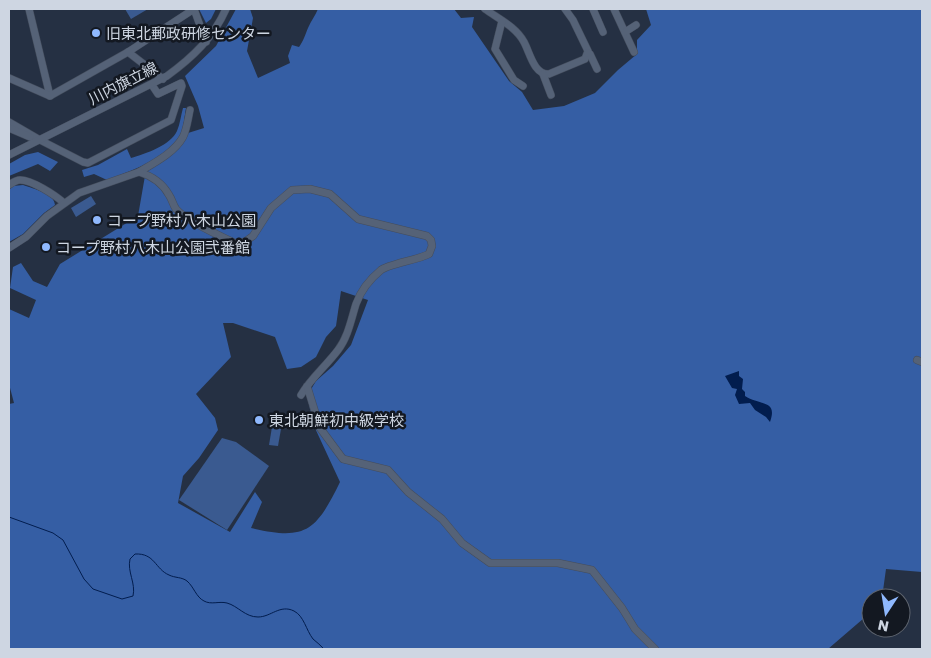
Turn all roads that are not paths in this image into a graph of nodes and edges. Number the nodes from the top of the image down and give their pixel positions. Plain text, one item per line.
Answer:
1 (29, 9) edge
2 (194, 9) edge
3 (226, 9) edge
4 (485, 9) edge
5 (565, 9) edge
6 (593, 9) edge
7 (614, 9) edge
8 (502, 21) junction
9 (636, 25) dead end
10 (603, 32) dead end
11 (625, 32) junction
12 (206, 42) junction
13 (128, 52) junction
14 (588, 52) junction
15 (634, 52) dead end
16 (597, 69) dead end
17 (543, 74) junction
18 (9, 78) edge
19 (163, 79) junction
20 (152, 85) junction
21 (523, 86) dead end
22 (551, 95) dead end
23 (50, 96) junction
24 (190, 110) dead end
25 (9, 122) edge
26 (9, 128) edge
27 (40, 140) junction
28 (9, 155) edge
29 (139, 172) junction
30 (9, 185) edge
31 (64, 203) junction
32 (9, 248) edge
33 (307, 386) junction
34 (301, 395) dead end
35 (655, 649) edge

1 - 23 street
2 - 12 street
2 - 13 street
3 - 12 street, 川内旗立線
4 - 8 street
5 - 14 street
6 - 10 street
7 - 11 street
8 - 17 street
8 - 21 street
9 - 11 street
11 - 15 street
12 - 19 street, 川内旗立線
13 - 19 street
13 - 23 street
14 - 16 street
14 - 17 street
17 - 22 street
18 - 23 street
19 - 20 street, 川内旗立線
20 - 27 street, 川内旗立線
20 - 27 street
24 - 29 street
25 - 27 street
26 - 27 street
27 - 28 street, 川内旗立線
29 - 31 street
29 - 33 street
30 - 31 street
31 - 32 street
33 - 34 street
33 - 35 street

